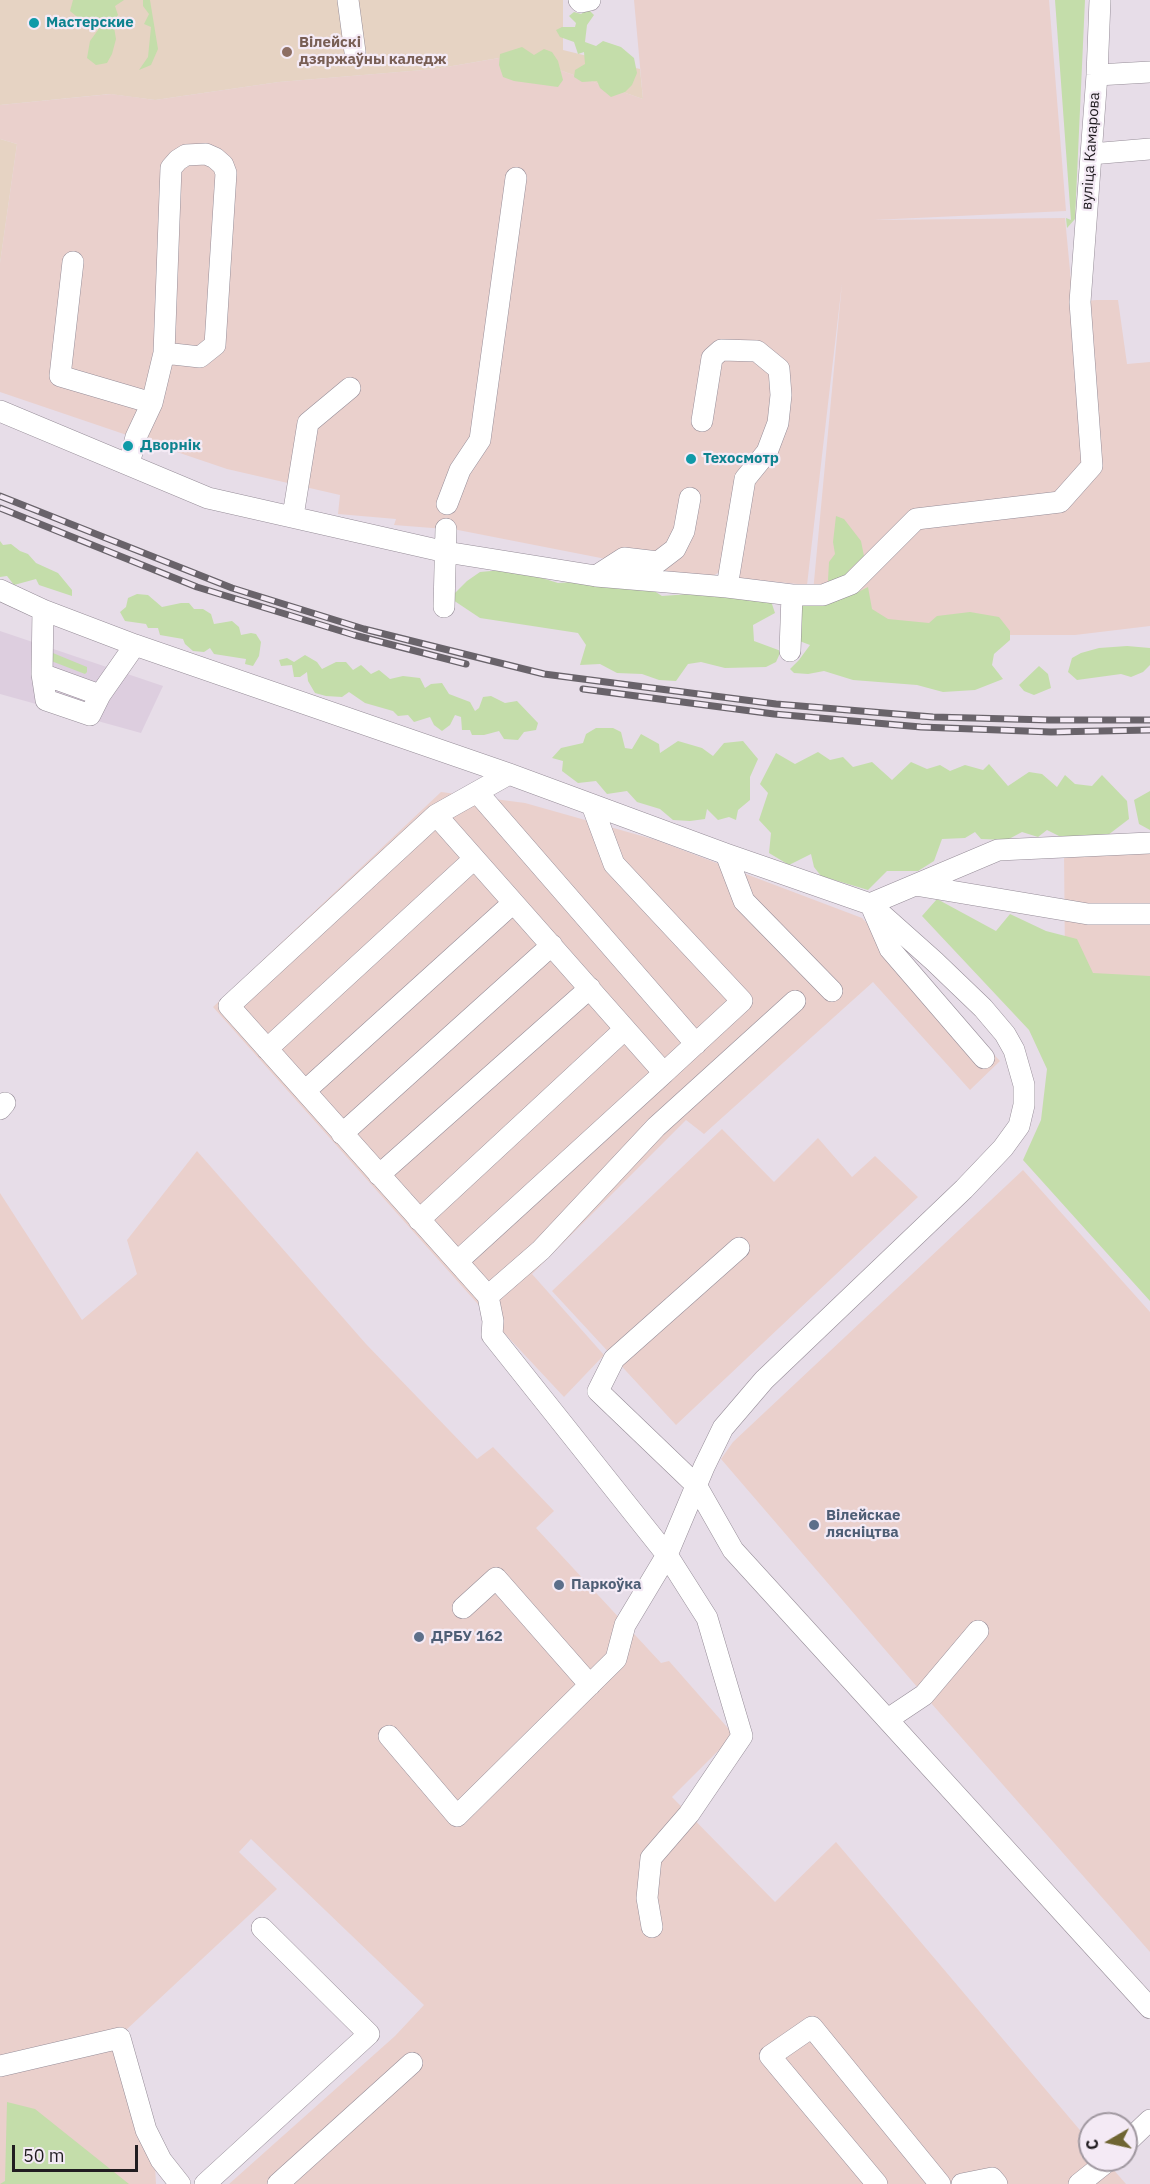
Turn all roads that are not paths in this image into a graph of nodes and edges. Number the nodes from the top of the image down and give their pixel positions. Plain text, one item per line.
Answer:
1 (348, 0) edge
2 (579, 0) edge
3 (590, 0) edge
4 (1100, 0) edge
5 (355, 52) dead end
6 (1150, 72) edge
7 (1097, 75) junction
8 (1150, 149) edge
9 (1091, 154) junction
10 (516, 178) dead end
11 (73, 262) dead end
12 (164, 353) junction
13 (350, 388) dead end
14 (152, 403) junction
15 (0, 411) edge
16 (702, 422) dead end
17 (129, 464) junction
18 (690, 498) dead end
19 (447, 504) dead end
20 (293, 516) junction
21 (446, 529) dead end
22 (446, 552) junction
23 (596, 576) junction
24 (727, 586) junction
25 (0, 590) edge
26 (792, 595) junction
27 (444, 607) dead end
28 (44, 610) junction
29 (135, 645) junction
30 (790, 651) dead end
31 (509, 774) junction
32 (477, 792) junction
33 (592, 805) junction
34 (436, 815) junction
35 (1150, 843) edge
36 (726, 854) junction
37 (474, 859) junction
38 (915, 885) junction
39 (513, 903) junction
40 (870, 904) junction
41 (1150, 914) edge
42 (552, 945) junction
43 (590, 988) junction
44 (832, 991) dead end
45 (795, 1001) dead end
46 (624, 1030) junction
47 (696, 1044) junction
48 (267, 1049) junction
49 (984, 1058) dead end
50 (664, 1073) junction
51 (305, 1091) junction
52 (342, 1134) junction
53 (379, 1175) junction
54 (419, 1220) junction
55 (740, 1248) dead end
56 (458, 1261) junction
57 (488, 1296) junction
58 (696, 1485) junction
59 (667, 1555) junction
60 (463, 1608) dead end
61 (978, 1631) dead end
62 (590, 1684) junction
63 (888, 1719) junction
64 (389, 1736) dead end
65 (652, 1927) dead end
66 (262, 1928) dead end
67 (1150, 2008) edge
68 (412, 2063) dead end
69 (0, 2066) edge
70 (1150, 2120) edge
71 (1138, 2132) edge
72 (1094, 2172) edge
73 (180, 2184) edge
74 (205, 2184) edge
75 (278, 2184) edge
76 (877, 2184) edge
77 (940, 2184) edge
78 (962, 2184) edge
79 (998, 2184) edge
80 (1079, 2184) edge

1 - 5 street
2 - 3 street
4 - 7 street, вуліца Камарова
6 - 7 street
7 - 9 street, вуліца Камарова
8 - 9 street
9 - 26 street, вуліца Камарова
10 - 19 street
11 - 14 street
12 - 12 street
12 - 14 street
13 - 20 street
14 - 17 street
15 - 17 street, вуліца Камарова
16 - 24 street
17 - 20 street, вуліца Камарова
18 - 23 street
20 - 22 street, вуліца Камарова
21 - 22 street
22 - 23 street, вуліца Камарова
22 - 27 street
23 - 24 street, вуліца Камарова
24 - 26 street, вуліца Камарова
25 - 28 street
26 - 30 street
28 - 29 street
28 - 29 street
29 - 31 street
31 - 32 street
31 - 33 street
32 - 34 street
32 - 47 street
33 - 36 street
33 - 47 street
34 - 37 street
34 - 48 street
35 - 38 street
36 - 40 street
36 - 44 street
37 - 39 street
37 - 48 street
38 - 40 street
38 - 41 street
39 - 42 street
39 - 51 street
40 - 49 street
40 - 58 street
42 - 43 street
42 - 52 street
43 - 46 street
43 - 53 street
45 - 57 street
46 - 50 street
46 - 54 street
47 - 50 street
48 - 51 street
50 - 56 street
51 - 52 street
52 - 53 street
53 - 54 street
54 - 56 street
55 - 58 street
56 - 57 street
57 - 59 street
58 - 59 street
58 - 63 street
59 - 62 street
59 - 65 street
60 - 62 street
61 - 63 street
62 - 64 street
63 - 67 street
66 - 74 street
68 - 75 street
69 - 73 street
70 - 71 street
72 - 80 street
76 - 77 street
78 - 79 street

